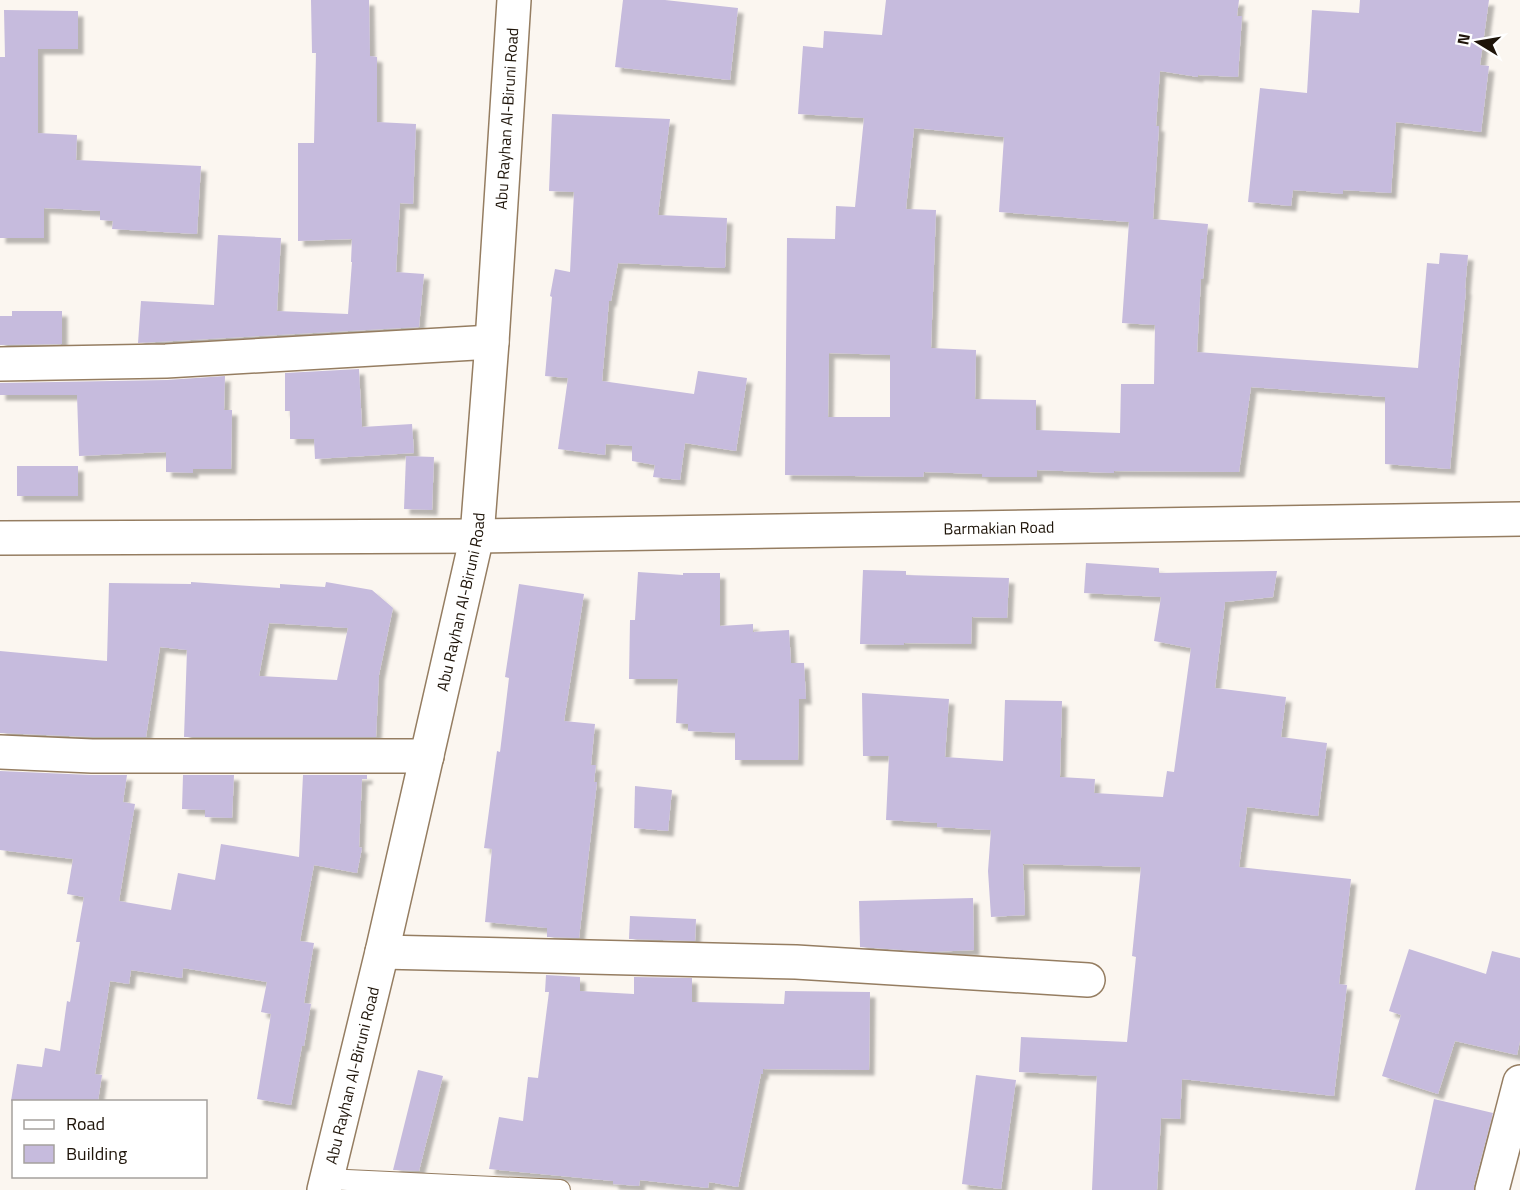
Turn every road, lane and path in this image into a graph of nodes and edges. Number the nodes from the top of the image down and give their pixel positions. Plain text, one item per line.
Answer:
1 (514, 0) edge
2 (492, 342) junction
3 (0, 364) edge
4 (1520, 519) edge
5 (477, 536) junction
6 (0, 538) edge
7 (0, 752) edge
8 (427, 756) junction
9 (382, 952) junction
10 (1088, 980) dead end
11 (1520, 1082) edge
12 (325, 1184) edge
13 (560, 1190) edge
14 (1492, 1190) edge

1 - 2 street, Abu Rayhan Al-Biruni Road
2 - 3 street
2 - 5 street, Abu Rayhan Al-Biruni Road
4 - 5 street, Barmakian Road
5 - 6 street, Barmakian Road
5 - 8 street, Abu Rayhan Al-Biruni Road
7 - 8 street
8 - 9 street, Abu Rayhan Al-Biruni Road
9 - 10 street
9 - 12 street, Abu Rayhan Al-Biruni Road
11 - 14 street
12 - 13 lane

